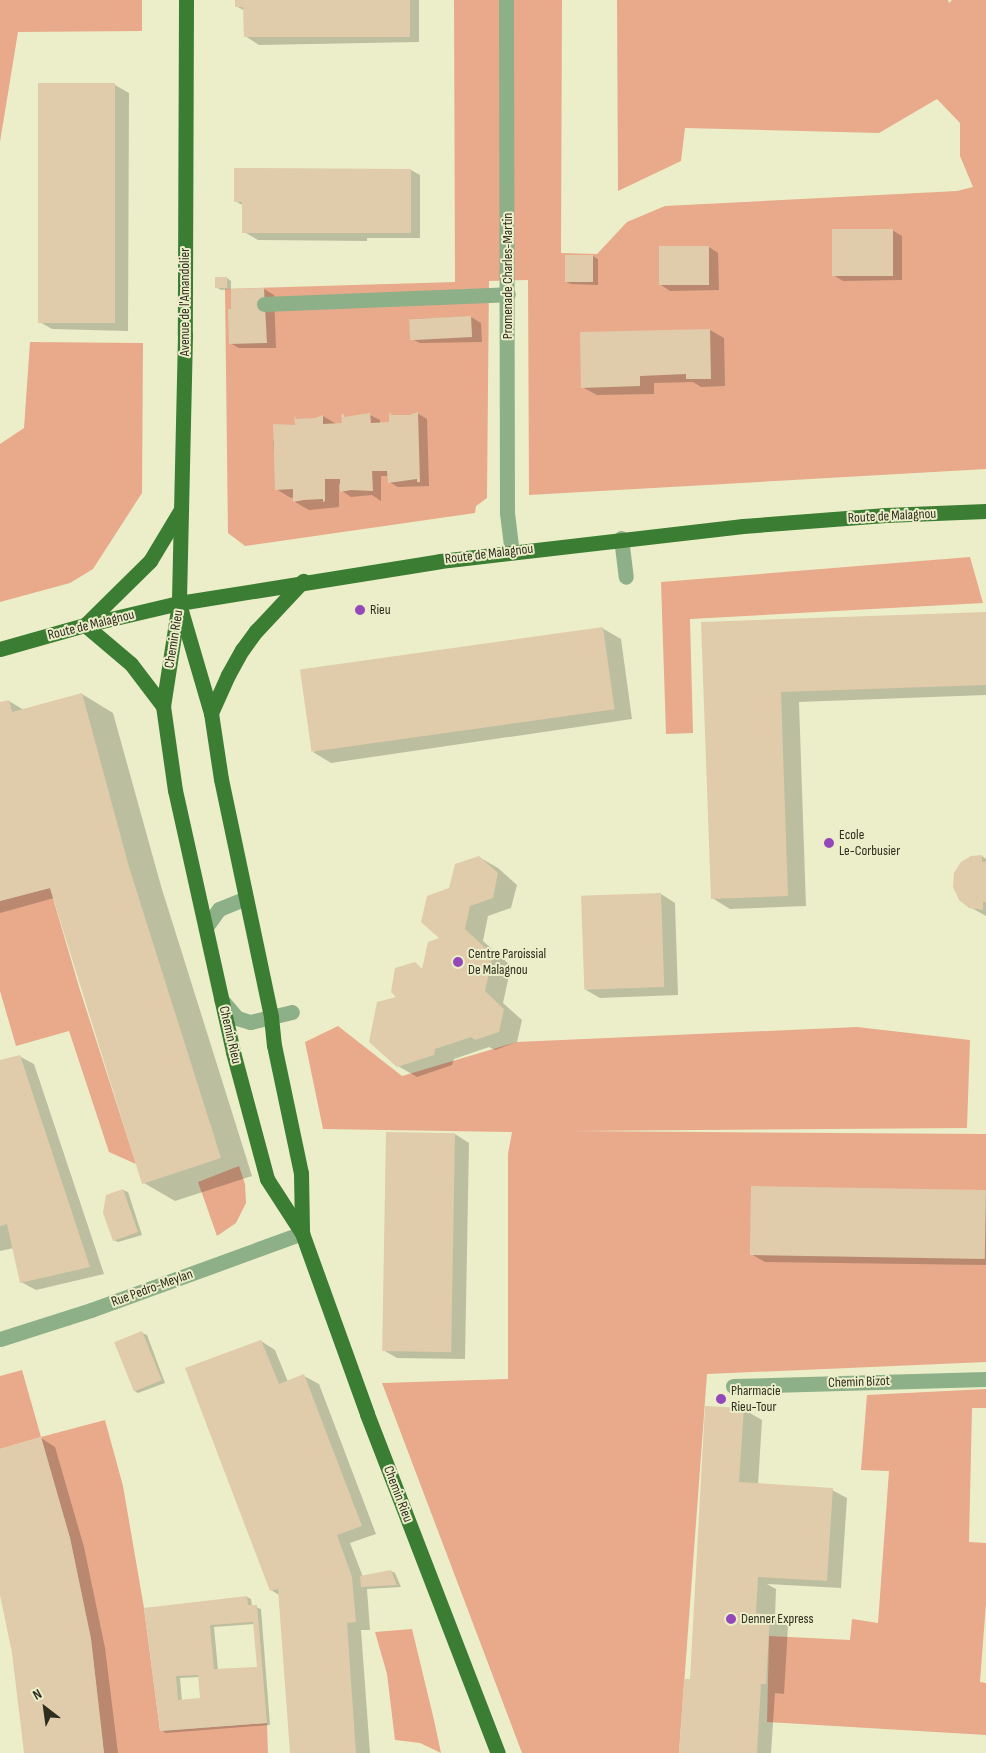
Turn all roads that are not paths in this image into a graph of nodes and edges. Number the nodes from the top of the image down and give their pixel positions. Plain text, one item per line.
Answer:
1 (186, 0) edge
2 (506, 0) edge
3 (508, 294) junction
4 (264, 304) dead end
5 (181, 510) junction
6 (986, 511) edge
7 (621, 538) junction
8 (512, 552) junction
9 (626, 577) dead end
10 (303, 581) junction
11 (179, 603) junction
12 (85, 625) junction
13 (0, 649) edge
14 (164, 706) junction
15 (211, 713) junction
16 (246, 898) junction
17 (206, 927) junction
18 (221, 998) junction
19 (292, 1012) dead end
20 (272, 1017) junction
21 (302, 1233) junction
22 (0, 1339) edge
23 (986, 1379) edge
24 (733, 1386) dead end
25 (498, 1753) edge

1 - 5 main road, Avenue de l'Amandolier
2 - 3 street, Promenade Charles-Martin
3 - 4 street
3 - 8 street, Promenade Charles-Martin
5 - 11 main road, Avenue de l'Amandolier
5 - 12 main road
6 - 7 main road, Route de Malagnou
7 - 8 main road, Route de Malagnou
7 - 9 street
8 - 10 main road, Route de Malagnou
10 - 11 main road, Route de Malagnou
10 - 15 main road
11 - 12 main road, Route de Malagnou
11 - 14 main road, Chemin Rieu
11 - 15 main road, Chemin Rieu
12 - 13 main road, Route de Malagnou
12 - 14 main road
14 - 17 main road, Chemin Rieu
15 - 16 main road, Chemin Rieu
16 - 17 street
16 - 20 main road, Chemin Rieu
17 - 18 main road, Chemin Rieu
18 - 20 street
18 - 21 main road, Chemin Rieu
19 - 20 street
20 - 21 main road, Chemin Rieu
21 - 22 street, Rue Pedro-Meylan
21 - 25 main road, Chemin Rieu
23 - 24 street, Chemin Bizot

